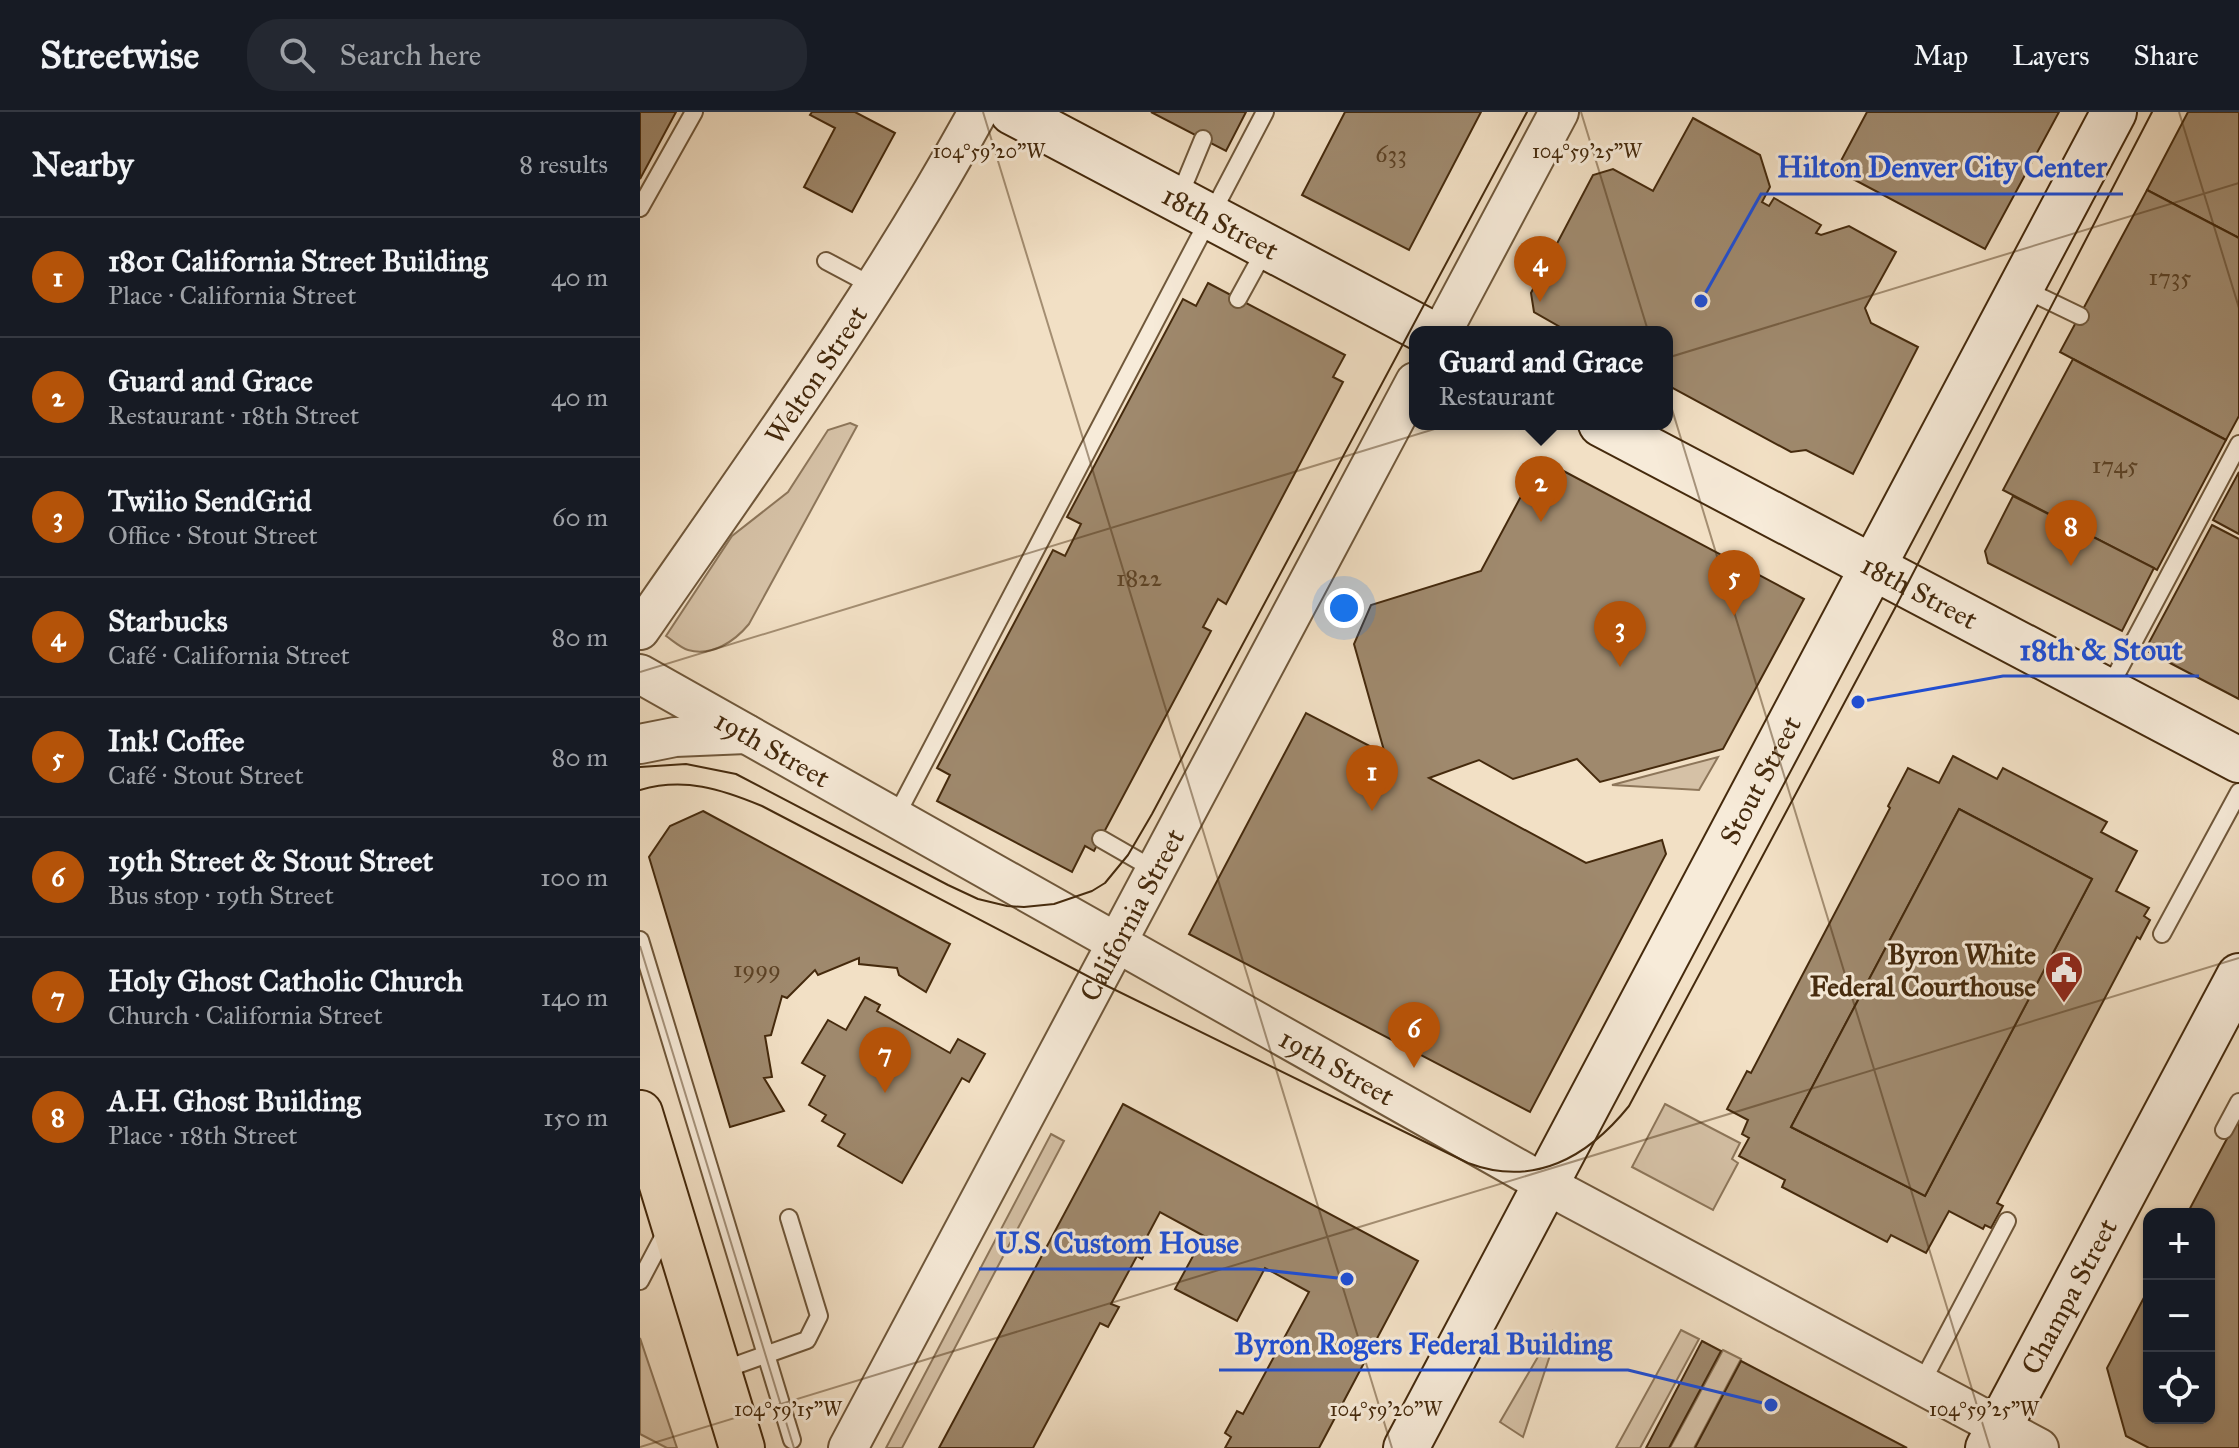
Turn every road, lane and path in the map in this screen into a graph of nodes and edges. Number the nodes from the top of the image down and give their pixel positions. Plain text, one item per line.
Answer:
1 (694, 112) edge
2 (1265, 112) edge
3 (1559, 112) edge
4 (2114, 112) edge
5 (993, 116) edge
6 (1203, 139) dead end
7 (640, 208) edge
8 (1198, 214) junction
9 (1264, 251) junction
10 (826, 261) dead end
11 (873, 286) junction
12 (2021, 287) junction
13 (1238, 299) dead end
14 (2080, 316) dead end
15 (1416, 326) edge
16 (1445, 326) edge
17 (1409, 333) edge
18 (1409, 393) edge
19 (1600, 430) edge
20 (2239, 444) edge
21 (1868, 573) junction
22 (640, 630) edge
23 (640, 674) edge
24 (2107, 691) junction
25 (746, 734) junction
26 (640, 744) edge
27 (2239, 760) edge
28 (2239, 776) edge
29 (2239, 792) edge
30 (895, 818) junction
31 (1101, 839) dead end
32 (1155, 870) junction
33 (2162, 934) dead end
34 (640, 940) edge
35 (1117, 943) junction
36 (2239, 976) edge
37 (2239, 1102) edge
38 (640, 1113) edge
39 (2224, 1130) dead end
40 (1545, 1184) junction
41 (789, 1218) dead end
42 (673, 1220) junction
43 (2007, 1221) dead end
44 (640, 1281) edge
45 (766, 1354) junction
46 (718, 1371) junction
47 (1920, 1386) junction
48 (1994, 1438) edge
49 (792, 1440) dead end
50 (742, 1448) edge
51 (848, 1448) edge
52 (1406, 1448) edge
53 (2039, 1448) edge

1 - 7 lane
2 - 8 lane
3 - 16 street
4 - 12 main road, Stout Street
5 - 8 main road, 18th Street
5 - 11 street, Welton Street
6 - 8 lane
8 - 9 main road, 18th Street
8 - 30 lane
9 - 13 lane
9 - 15 main road, 18th Street
9 - 17 lane
10 - 11 lane
11 - 22 street, Welton Street
12 - 14 lane
12 - 21 main road, Stout Street
18 - 32 street, California Street
19 - 21 main road, 18th Street
20 - 24 lane
21 - 24 main road, 18th Street
21 - 28 lane
21 - 40 main road, Stout Street
23 - 25 street, 19th Street
24 - 27 main road, 18th Street
25 - 26 street
25 - 30 street, 19th Street
29 - 33 lane
30 - 35 street, 19th Street
31 - 32 lane
32 - 35 street, California Street
34 - 45 lane
35 - 40 street, 19th Street
35 - 51 street, California Street
36 - 48 main road, Champa Street
37 - 39 lane
38 - 42 main road
40 - 47 street, 19th Street
40 - 52 main road, Stout Street
41 - 45 lane
42 - 44 lane
42 - 46 main road
43 - 47 lane
45 - 46 lane
45 - 49 lane
46 - 50 main road
47 - 48 street, 19th Street
48 - 53 street, 19th Street

